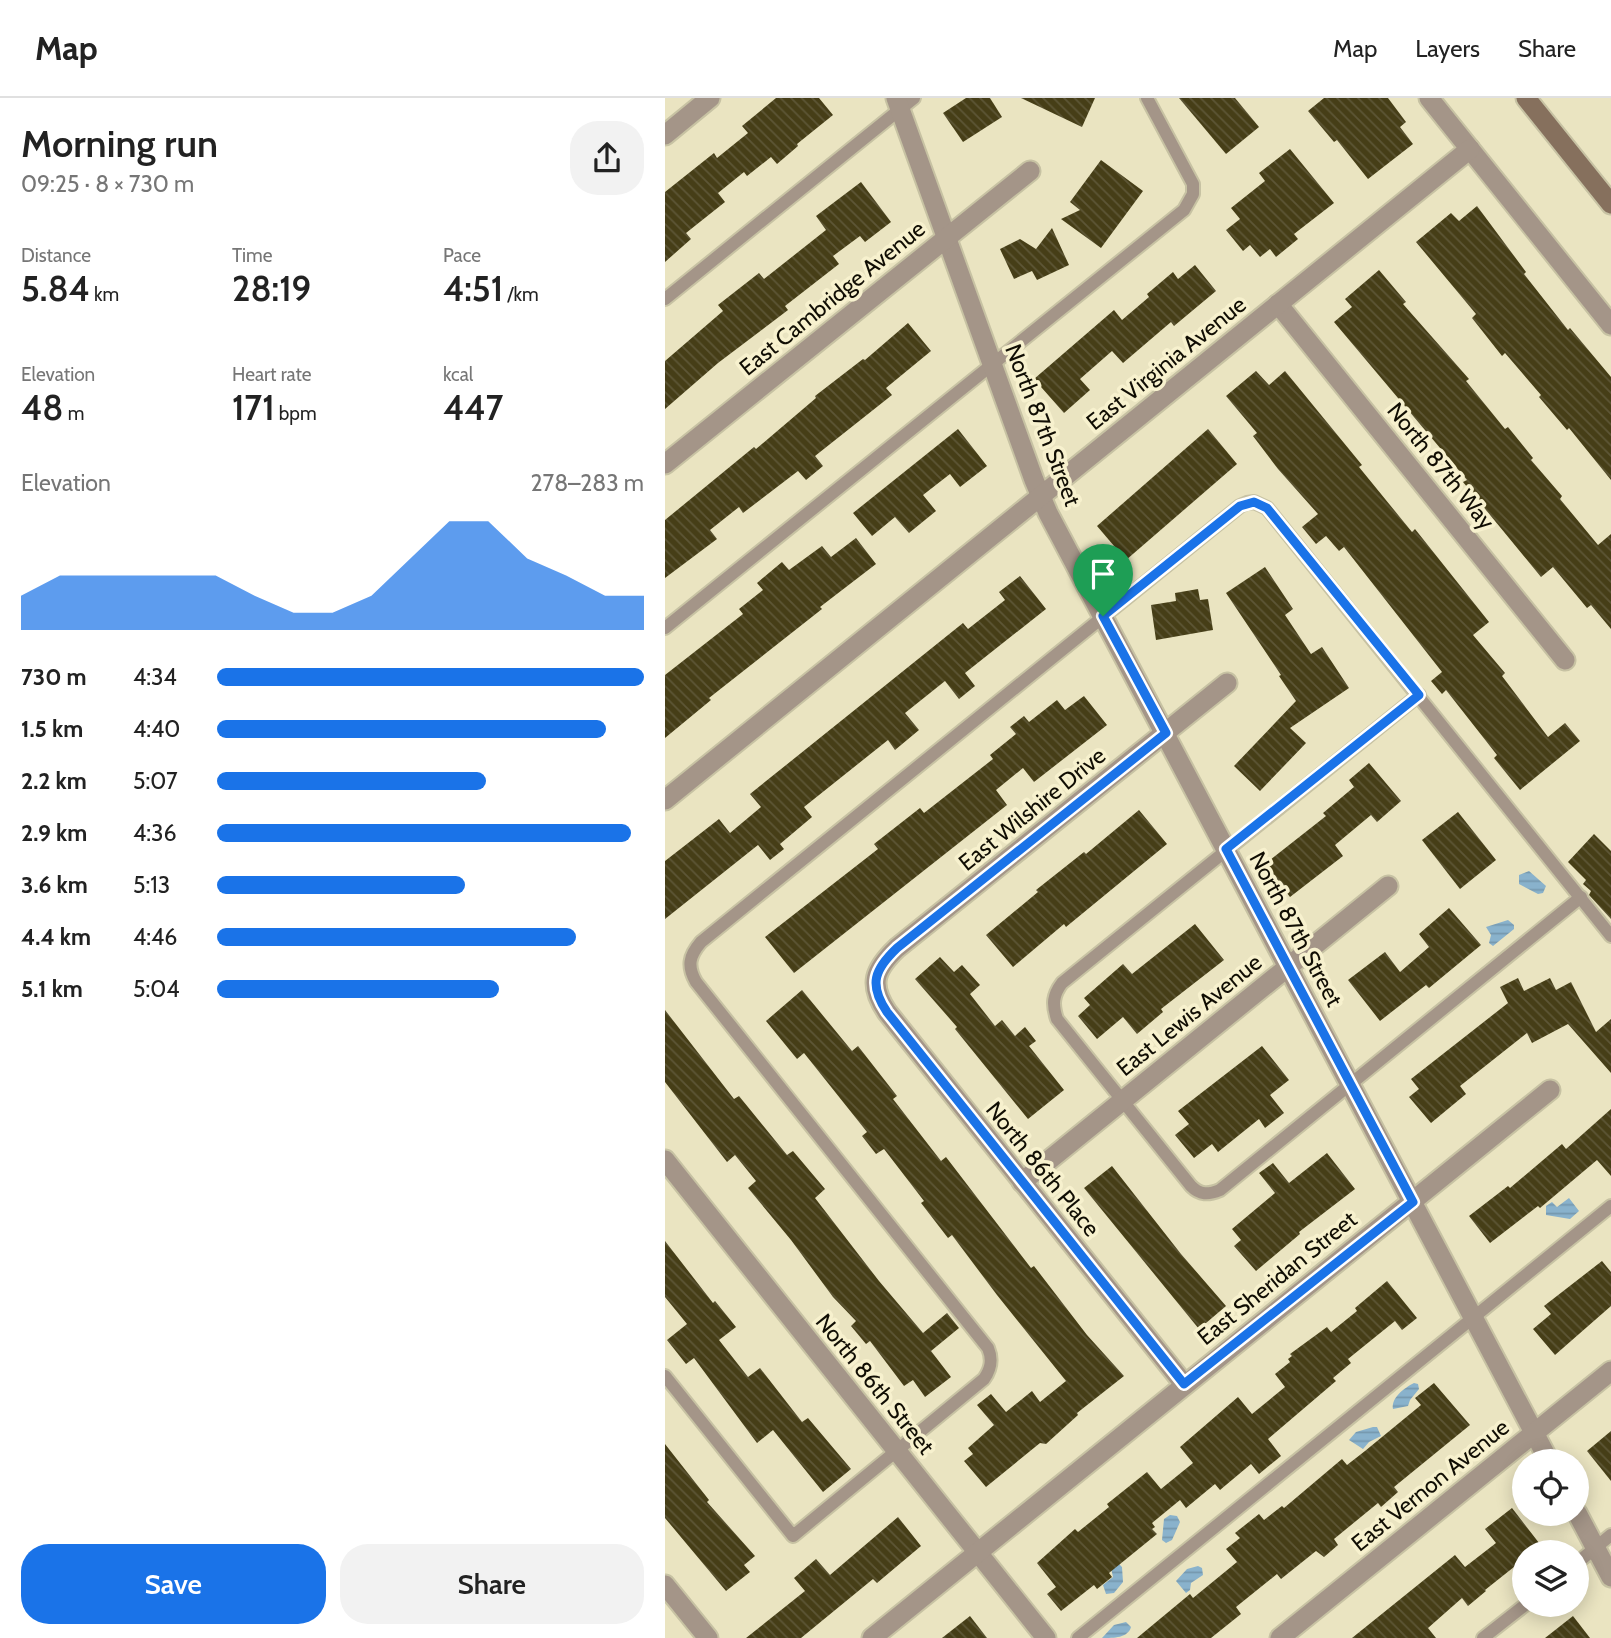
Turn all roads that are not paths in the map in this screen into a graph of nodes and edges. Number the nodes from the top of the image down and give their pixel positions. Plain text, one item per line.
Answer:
1 (710, 98) edge
2 (1147, 98) edge
3 (1429, 98) edge
4 (1526, 98) edge
5 (903, 102) edge
6 (665, 135) edge
7 (1470, 149) junction
8 (1030, 170) dead end
9 (1611, 204) edge
10 (946, 236) junction
11 (665, 299) edge
12 (1278, 304) junction
13 (1611, 325) edge
14 (992, 364) junction
15 (665, 464) edge
16 (1040, 496) junction
17 (1103, 616) junction
18 (665, 628) edge
19 (1565, 660) dead end
20 (1227, 683) dead end
21 (1419, 695) junction
22 (1166, 733) junction
23 (665, 800) edge
24 (1226, 849) junction
25 (1388, 886) dead end
26 (1581, 897) junction
27 (1611, 936) edge
28 (1289, 966) junction
29 (876, 979) joint
30 (1350, 1084) junction
31 (1550, 1090) dead end
32 (1122, 1100) junction
33 (665, 1160) edge
34 (1022, 1182) junction
35 (1413, 1202) junction
36 (1611, 1206) edge
37 (1474, 1317) junction
38 (1611, 1371) edge
39 (665, 1376) edge
40 (1184, 1384) junction
41 (1534, 1433) junction
42 (1543, 1449) edge
43 (897, 1451) junction
44 (1584, 1526) edge
45 (1611, 1535) edge
46 (1595, 1548) junction
47 (978, 1553) junction
48 (1589, 1553) edge
49 (1611, 1577) edge
50 (665, 1585) edge
51 (1512, 1615) edge
52 (708, 1638) edge
53 (872, 1638) edge
54 (1046, 1638) edge
55 (1078, 1638) edge
56 (1280, 1638) edge
57 (1483, 1638) edge

1 - 6 street
2 - 14 lane
3 - 7 street
4 - 9 main road
5 - 10 street, North 87th Street
5 - 11 lane
7 - 12 street, East Virginia Avenue
7 - 13 street
8 - 10 street, East Cambridge Avenue
10 - 14 street, North 87th Street
10 - 15 street, East Cambridge Avenue
12 - 16 street, East Virginia Avenue
12 - 19 street, North 87th Way
14 - 16 street, North 87th Street
14 - 18 lane
16 - 17 street, North 87th Street
16 - 23 street, East Virginia Avenue
17 - 21 lane
17 - 22 street, North 87th Street
17 - 43 lane
20 - 22 street, East Wilshire Drive
21 - 24 lane
21 - 26 lane
22 - 24 street, North 87th Street
22 - 29 street, East Wilshire Drive
24 - 28 street, North 87th Street
24 - 32 lane
25 - 28 street, East Lewis Avenue
26 - 27 lane
26 - 30 lane
28 - 30 street, North 87th Street
28 - 32 street, East Lewis Avenue
29 - 34 street, North 86th Place
30 - 32 lane
30 - 35 street, North 87th Street
31 - 35 street, East Sheridan Street
32 - 34 street, East Lewis Avenue
33 - 43 street, North 86th Street
34 - 40 street, North 86th Place
35 - 37 street, North 87th Street
35 - 40 street, East Sheridan Street
36 - 37 lane
37 - 41 street, North 87th Street
37 - 55 lane
38 - 41 street, East Vernon Avenue
39 - 43 lane
40 - 47 street, East Sheridan Street
41 - 42 street, North 87th Street
41 - 56 street, East Vernon Avenue
43 - 47 street, North 86th Street
44 - 46 street
45 - 46 lane
46 - 48 lane
46 - 49 street
47 - 53 street, East Sheridan Street
47 - 54 street, North 86th Street
50 - 52 street
51 - 57 lane

